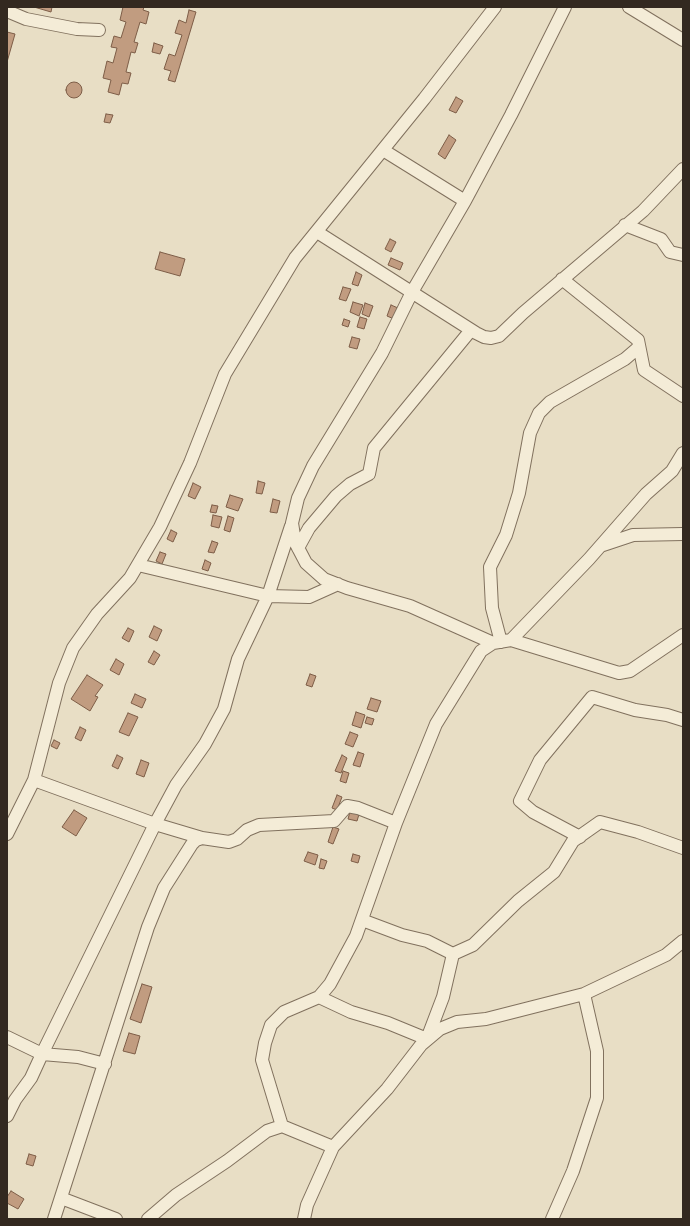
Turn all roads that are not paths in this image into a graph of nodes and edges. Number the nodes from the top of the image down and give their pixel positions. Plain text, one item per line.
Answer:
1 (494, 7) edge
2 (565, 7) edge
3 (629, 7) edge
4 (7, 11) edge
5 (99, 30) dead end
6 (683, 40) edge
7 (383, 150) junction
8 (683, 169) edge
9 (465, 201) junction
10 (626, 225) junction
11 (316, 232) junction
12 (683, 255) edge
13 (562, 279) junction
14 (412, 292) junction
15 (471, 330) junction
16 (639, 347) junction
17 (683, 396) edge
18 (683, 453) edge
19 (292, 523) junction
20 (683, 534) edge
21 (602, 545) junction
22 (298, 548) junction
23 (138, 564) junction
24 (338, 584) junction
25 (268, 596) junction
26 (681, 638) edge
27 (501, 641) junction
28 (683, 720) edge
29 (34, 780) junction
30 (396, 823) junction
31 (155, 824) junction
32 (7, 834) edge
33 (580, 836) junction
34 (202, 838) junction
35 (683, 848) edge
36 (362, 920) junction
37 (683, 941) edge
38 (453, 954) junction
39 (584, 994) junction
40 (319, 996) junction
41 (7, 1037) edge
42 (428, 1039) junction
43 (42, 1054) junction
44 (105, 1064) junction
45 (7, 1116) edge
46 (282, 1126) junction
47 (332, 1147) junction
48 (61, 1198) junction
49 (54, 1219) edge
50 (116, 1219) edge
51 (148, 1219) edge
52 (304, 1219) edge
53 (552, 1219) edge

1 - 7 street
2 - 9 street
3 - 6 street
4 - 5 street
7 - 9 street
7 - 11 street
8 - 10 street
9 - 14 street
10 - 12 street
10 - 13 street
11 - 14 street
11 - 23 street
13 - 15 street
13 - 16 street
14 - 15 street
14 - 19 street
15 - 22 street
16 - 17 street
16 - 27 street
18 - 21 street
19 - 22 street
19 - 25 street
20 - 21 street
21 - 27 street
22 - 24 street
23 - 25 street
23 - 29 street
24 - 25 street
24 - 27 street
25 - 31 street
26 - 27 street
27 - 30 street
28 - 33 street
29 - 31 street
29 - 32 street
30 - 34 street
30 - 36 street
31 - 34 street
31 - 43 street
33 - 35 street
33 - 38 street
34 - 44 street
36 - 38 street
36 - 40 street
37 - 39 street
38 - 42 street
39 - 42 street
39 - 53 street
40 - 42 street
40 - 46 street
41 - 43 street
42 - 47 street
43 - 44 street
43 - 45 street
44 - 48 street
46 - 47 street
46 - 51 street
47 - 52 street
48 - 49 street
48 - 50 street

